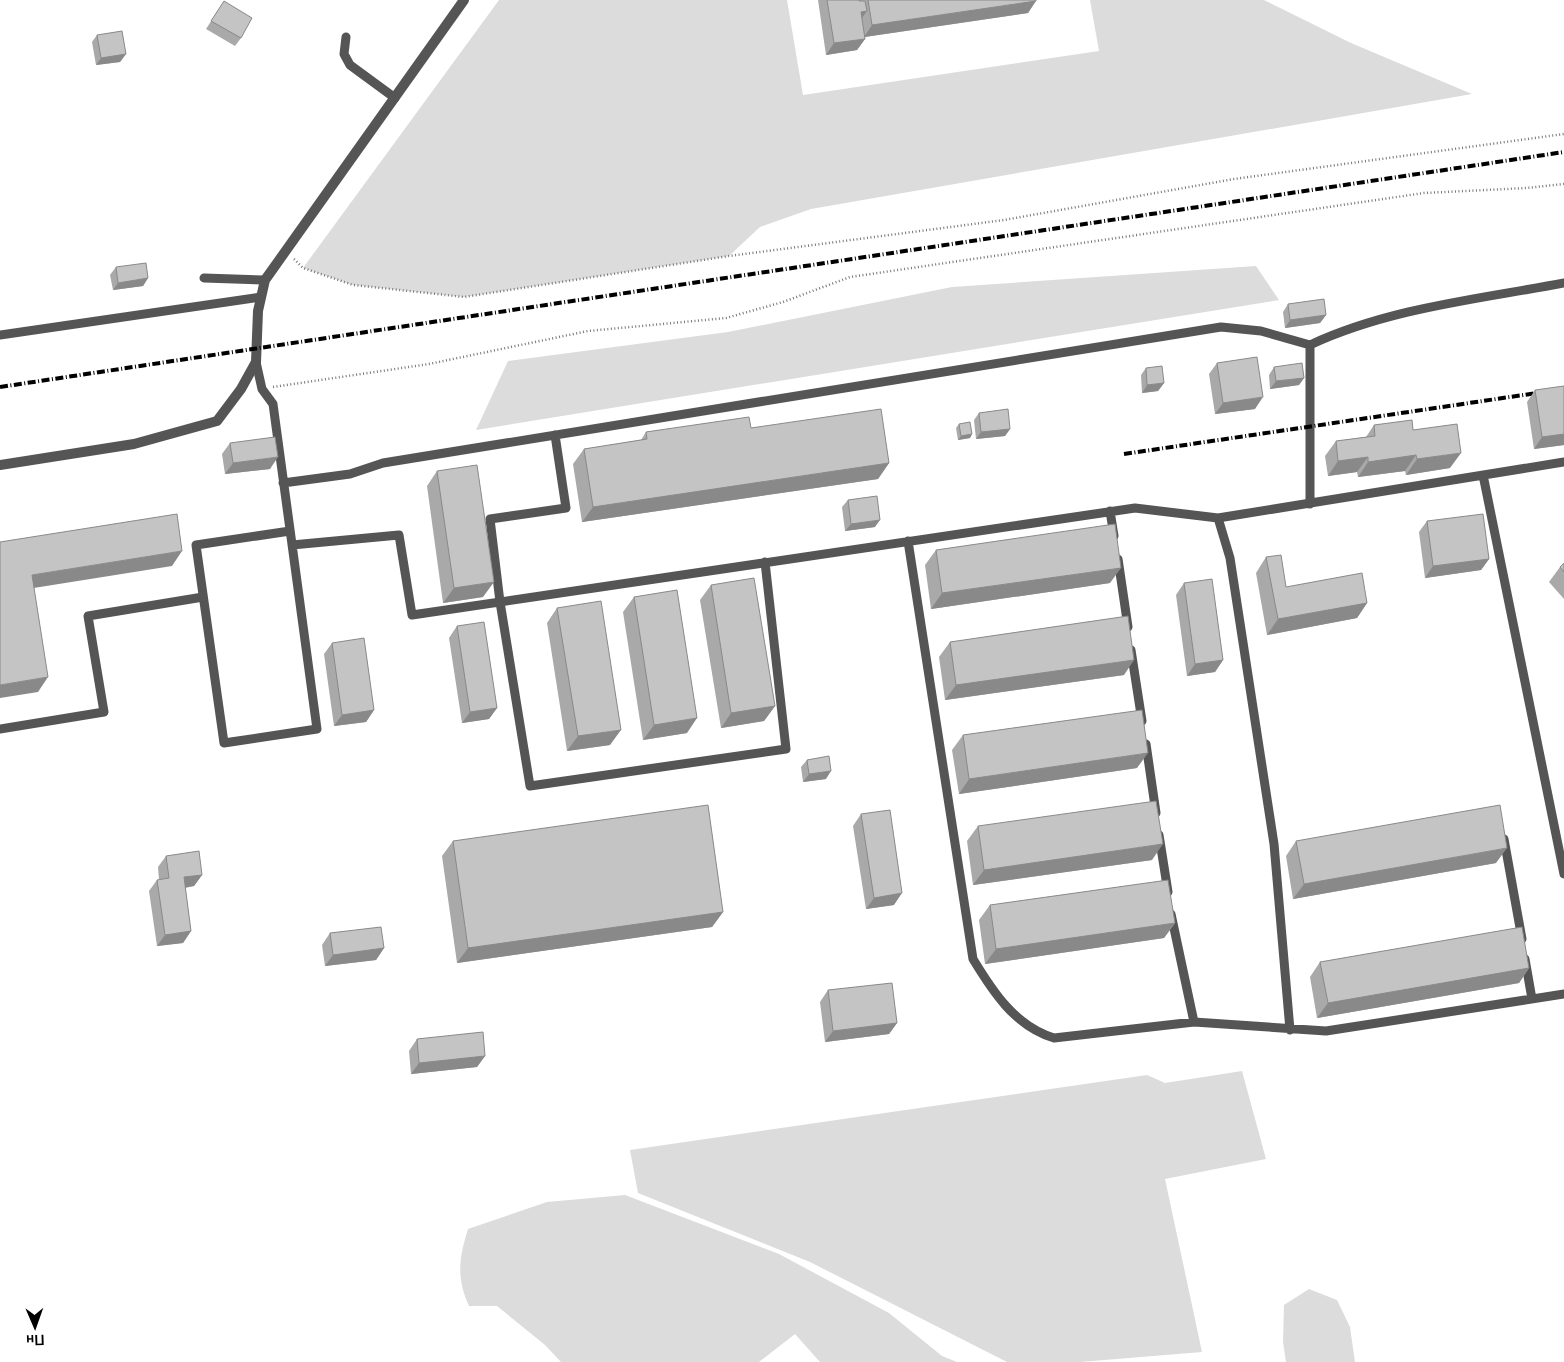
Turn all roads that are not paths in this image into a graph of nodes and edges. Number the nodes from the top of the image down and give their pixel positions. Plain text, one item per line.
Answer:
1 (464, 0) edge
2 (346, 37) dead end
3 (395, 98) junction
4 (204, 278) dead end
5 (265, 280) junction
6 (1564, 283) edge
7 (261, 297) junction
8 (0, 335) edge
9 (1310, 345) junction
10 (256, 362) junction
11 (555, 435) junction
12 (1564, 462) edge
13 (0, 465) edge
14 (1483, 475) junction
15 (284, 483) junction
16 (1310, 504) junction
17 (1110, 511) junction
18 (1218, 518) junction
19 (290, 531) junction
20 (908, 541) junction
21 (292, 545) junction
22 (765, 562) junction
23 (203, 597) junction
24 (500, 602) junction
25 (0, 729) edge
26 (1503, 834) edge
27 (1564, 874) edge
28 (1564, 994) edge
29 (1532, 999) junction
30 (1194, 1022) junction
31 (1290, 1030) junction

1 - 3 street
2 - 3 lane
3 - 5 street
4 - 5 lane
5 - 7 street
6 - 9 lane
7 - 8 lane
7 - 10 street
9 - 11 lane
9 - 16 lane
10 - 13 street
10 - 15 lane
11 - 15 lane
11 - 24 lane
12 - 14 lane
14 - 16 lane
14 - 27 lane
15 - 19 lane
16 - 18 lane
17 - 18 lane
17 - 20 lane
17 - 30 lane
18 - 31 lane
19 - 21 lane
19 - 23 lane
20 - 22 lane
20 - 30 lane
21 - 23 lane
21 - 24 lane
22 - 24 lane
22 - 24 lane
23 - 25 lane
26 - 29 lane
28 - 29 lane
29 - 31 lane
30 - 31 lane

